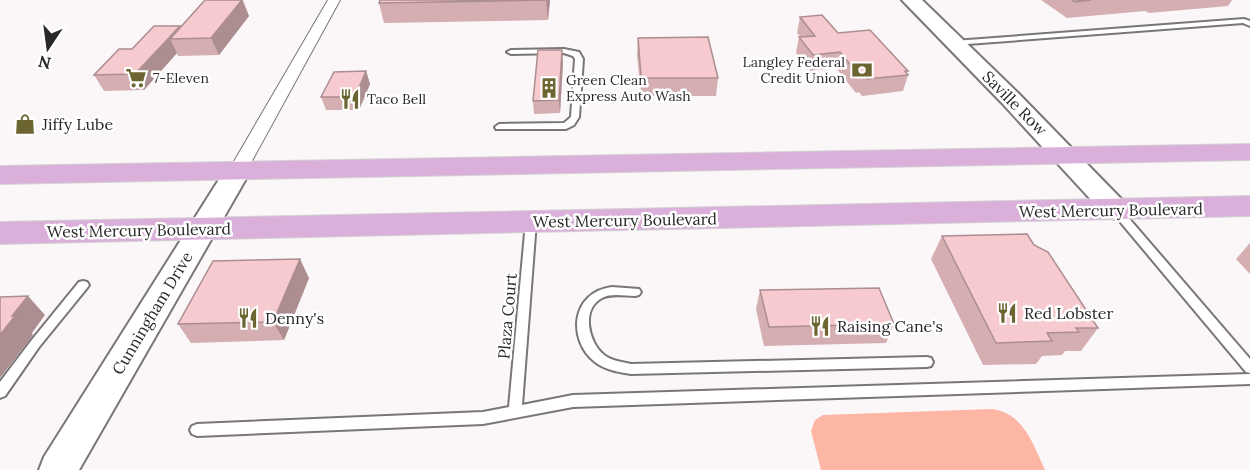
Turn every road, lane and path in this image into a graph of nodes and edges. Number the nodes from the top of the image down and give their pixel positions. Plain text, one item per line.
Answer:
1 (334, 0) edge
2 (911, 0) edge
3 (1250, 24) edge
4 (954, 43) junction
5 (511, 52) dead end
6 (499, 127) dead end
7 (1250, 152) edge
8 (1066, 156) junction
9 (238, 170) junction
10 (0, 175) edge
11 (1250, 206) edge
12 (1116, 210) junction
13 (531, 222) junction
14 (203, 228) junction
15 (0, 233) edge
16 (83, 285) dead end
17 (635, 292) dead end
18 (927, 362) dead end
19 (1250, 368) edge
20 (1250, 379) edge
21 (0, 392) edge
22 (515, 412) junction
23 (197, 430) dead end
24 (58, 470) edge

1 - 9 street, Cunningham Drive
2 - 4 street, Saville Row
3 - 4 lane
4 - 8 street, Saville Row
5 - 6 lane
7 - 8 main road
8 - 9 main road
8 - 12 street, Saville Row
9 - 10 main road
9 - 14 street, Cunningham Drive
11 - 12 main road, West Mercury Boulevard
12 - 13 main road, West Mercury Boulevard
12 - 19 lane
13 - 14 main road, West Mercury Boulevard
13 - 22 lane, Plaza Court
14 - 15 main road, West Mercury Boulevard
14 - 24 street, Cunningham Drive
16 - 21 lane
17 - 18 lane
20 - 22 lane
22 - 23 lane

